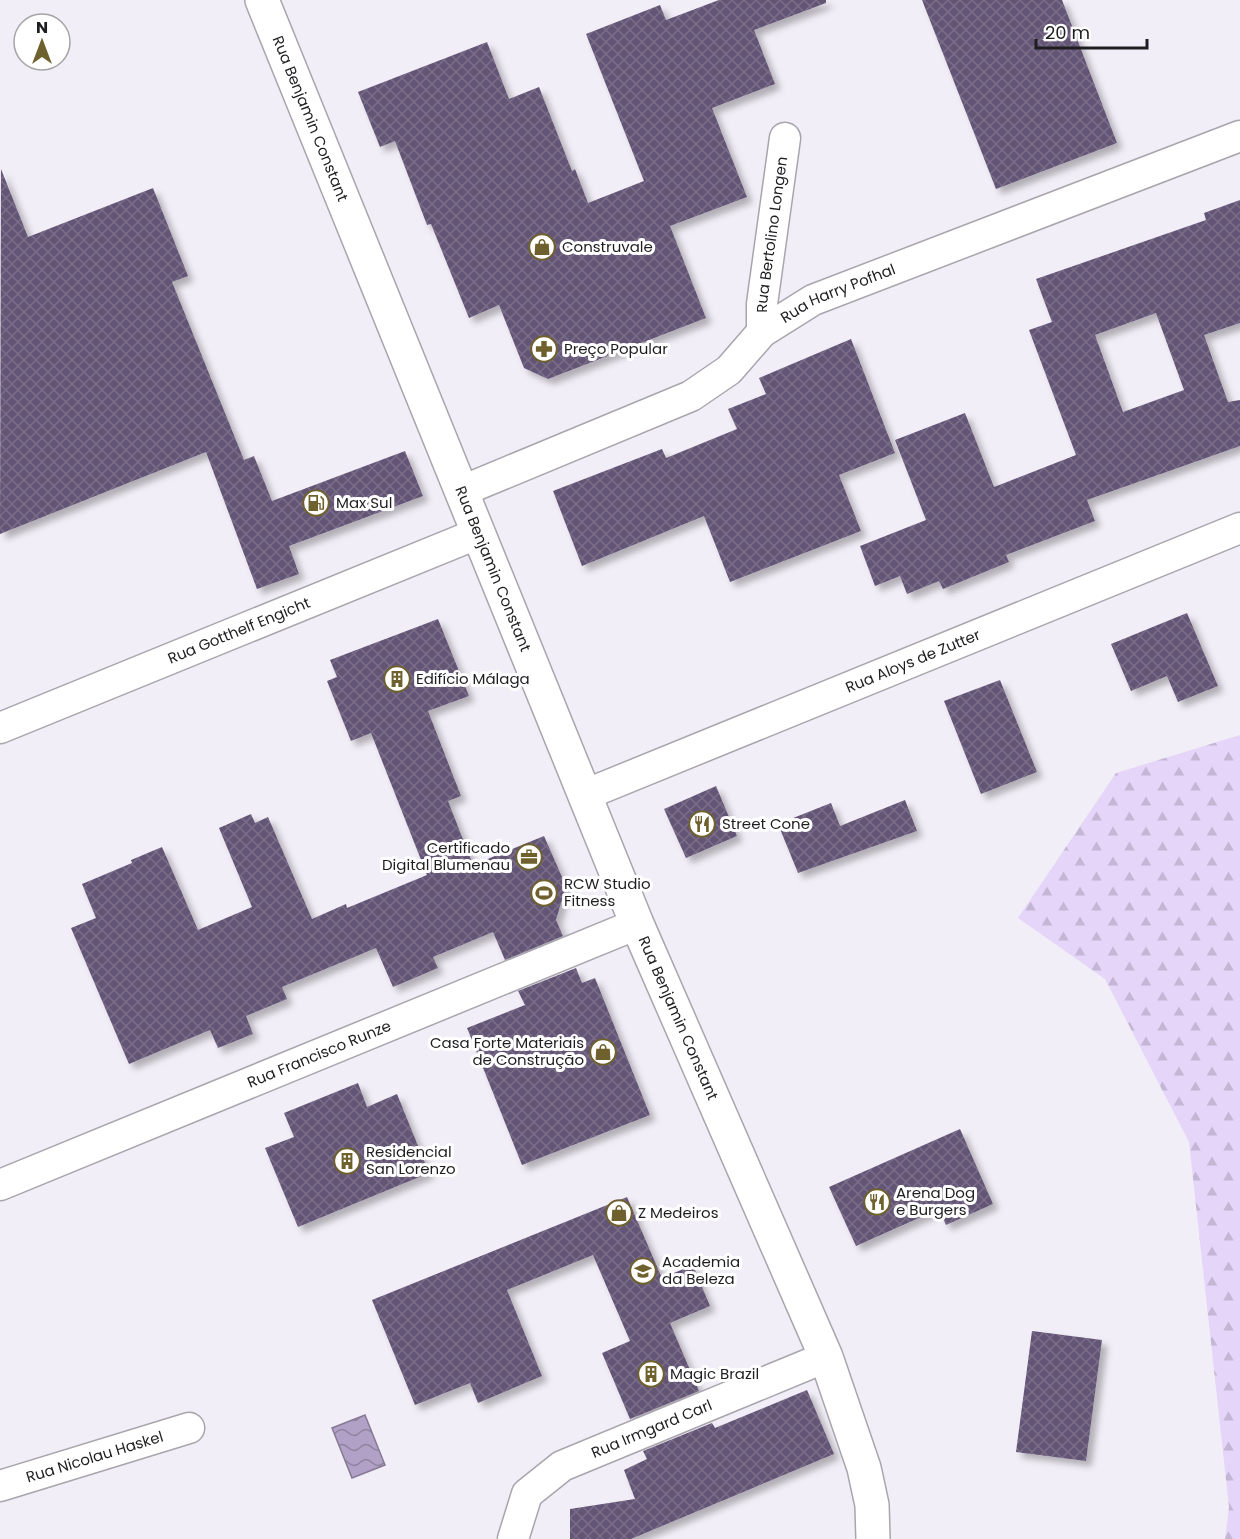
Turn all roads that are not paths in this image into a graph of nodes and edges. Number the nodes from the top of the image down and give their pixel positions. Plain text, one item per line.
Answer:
1 (262, 0) edge
2 (1240, 136) edge
3 (785, 138) dead end
4 (762, 332) junction
5 (462, 491) junction
6 (1240, 528) edge
7 (479, 533) junction
8 (0, 728) edge
9 (587, 794) junction
10 (637, 924) junction
11 (0, 1185) edge
12 (826, 1357) junction
13 (189, 1428) dead end
14 (0, 1486) edge
15 (513, 1539) edge
16 (873, 1539) edge

1 - 5 main road, Rua Benjamin Constant
2 - 4 street, Rua Harry Pofhal
3 - 4 street, Rua Bertolino Longen
4 - 5 street, Rua Harry Pofhal
5 - 7 main road, Rua Benjamin Constant
6 - 9 street, Rua Aloys de Zutter
7 - 8 street, Rua Gotthelf Engicht
7 - 9 main road, Rua Benjamin Constant
9 - 10 main road, Rua Benjamin Constant
10 - 11 street, Rua Francisco Runze
10 - 12 main road, Rua Benjamin Constant
12 - 15 street, Rua Irmgard Carl
12 - 16 main road, Rua Benjamin Constant
13 - 14 street, Rua Nicolau Haskel

